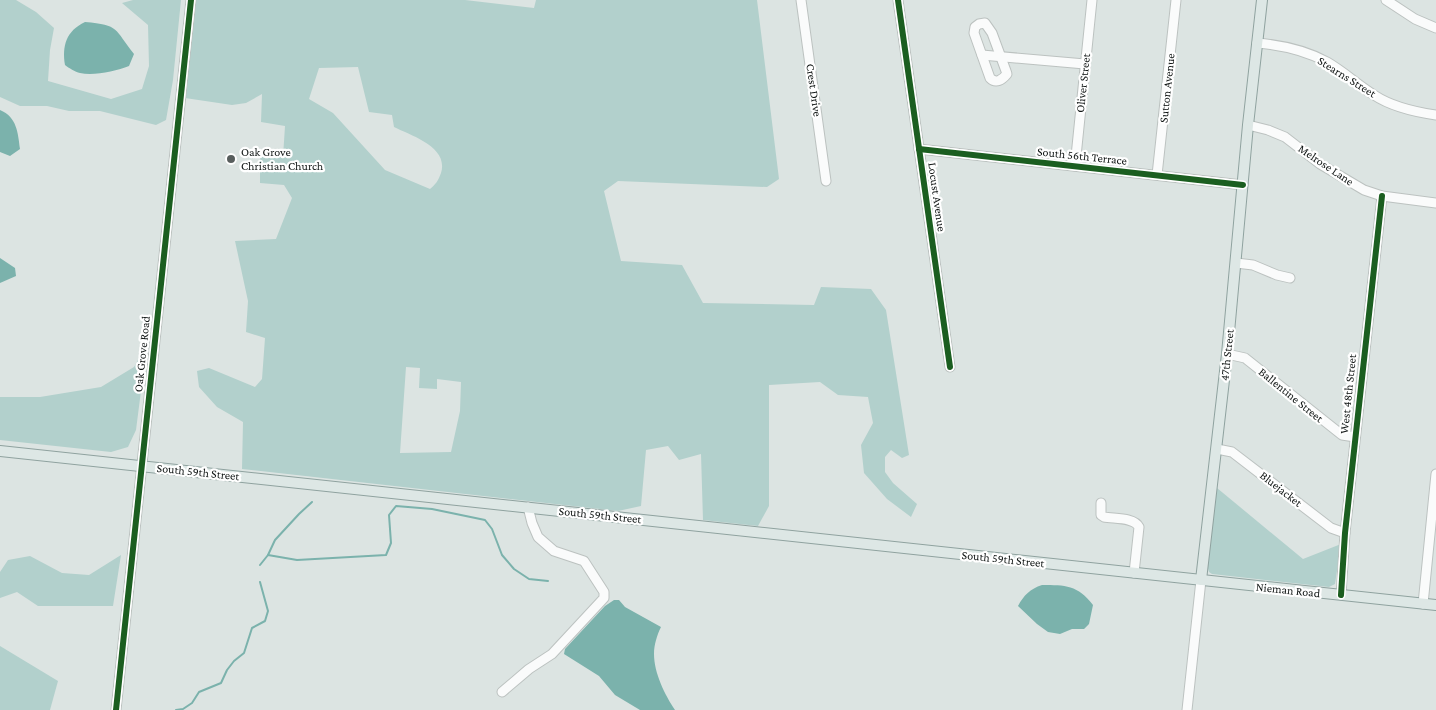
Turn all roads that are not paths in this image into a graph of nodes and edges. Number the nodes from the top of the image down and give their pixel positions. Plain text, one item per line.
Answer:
1 (191, 0) edge
2 (801, 0) edge
3 (898, 0) edge
4 (1092, 0) edge
5 (1176, 0) edge
6 (1262, 0) edge
7 (1386, 0) edge
8 (1436, 28) edge
9 (1257, 43) junction
10 (982, 55) junction
11 (1001, 57) junction
12 (1085, 64) junction
13 (1436, 115) edge
14 (1248, 125) junction
15 (919, 150) junction
16 (1075, 166) junction
17 (1157, 175) junction
18 (826, 181) dead end
19 (1243, 185) junction
20 (1382, 196) junction
21 (1436, 203) edge
22 (1236, 263) junction
23 (1290, 278) dead end
24 (1227, 354) junction
25 (950, 367) dead end
26 (1355, 438) junction
27 (1216, 449) junction
28 (0, 451) edge
29 (142, 466) junction
30 (1436, 474) edge
31 (1101, 503) dead end
32 (528, 507) junction
33 (1345, 533) junction
34 (1134, 573) junction
35 (1201, 580) junction
36 (1341, 596) junction
37 (1423, 604) junction
38 (1436, 605) edge
39 (502, 692) dead end
40 (116, 710) edge
41 (1187, 710) edge

1 - 29 street, Oak Grove Road
2 - 18 street, Crest Drive
3 - 15 street, Locust Avenue
4 - 12 street, Oliver Street
5 - 17 street, Sutton Avenue
6 - 9 main road, 47th Street
7 - 8 street
9 - 13 street, Stearns Street
9 - 14 main road, 47th Street
10 - 11 street
10 - 11 street
10 - 11 street
11 - 12 street
12 - 16 street, Oliver Street
14 - 19 main road, 47th Street
14 - 20 street, Melrose Lane
15 - 16 street, South 56th Terrace
15 - 25 street, Locust Avenue
16 - 17 street, South 56th Terrace
17 - 19 street, South 56th Terrace
19 - 22 main road, 47th Street
20 - 21 street, Melrose Lane
20 - 26 street, West 48th Street
22 - 23 street
22 - 24 main road, 47th Street
24 - 26 street, Ballentine Street
24 - 27 main road, 47th Street
26 - 33 street, West 48th Street
27 - 33 street, Bluejacket
27 - 35 main road, 47th Street
28 - 29 main road, South 59th Street
29 - 32 main road, South 59th Street
29 - 40 street, Oak Grove Road
30 - 37 street
31 - 34 street
32 - 34 main road, South 59th Street
32 - 39 street
33 - 36 street, West 48th Street
34 - 35 main road, South 59th Street
35 - 36 main road, Nieman Road
35 - 41 street, 47th Street
36 - 37 main road, Nieman Road
37 - 38 main road, Nieman Road

